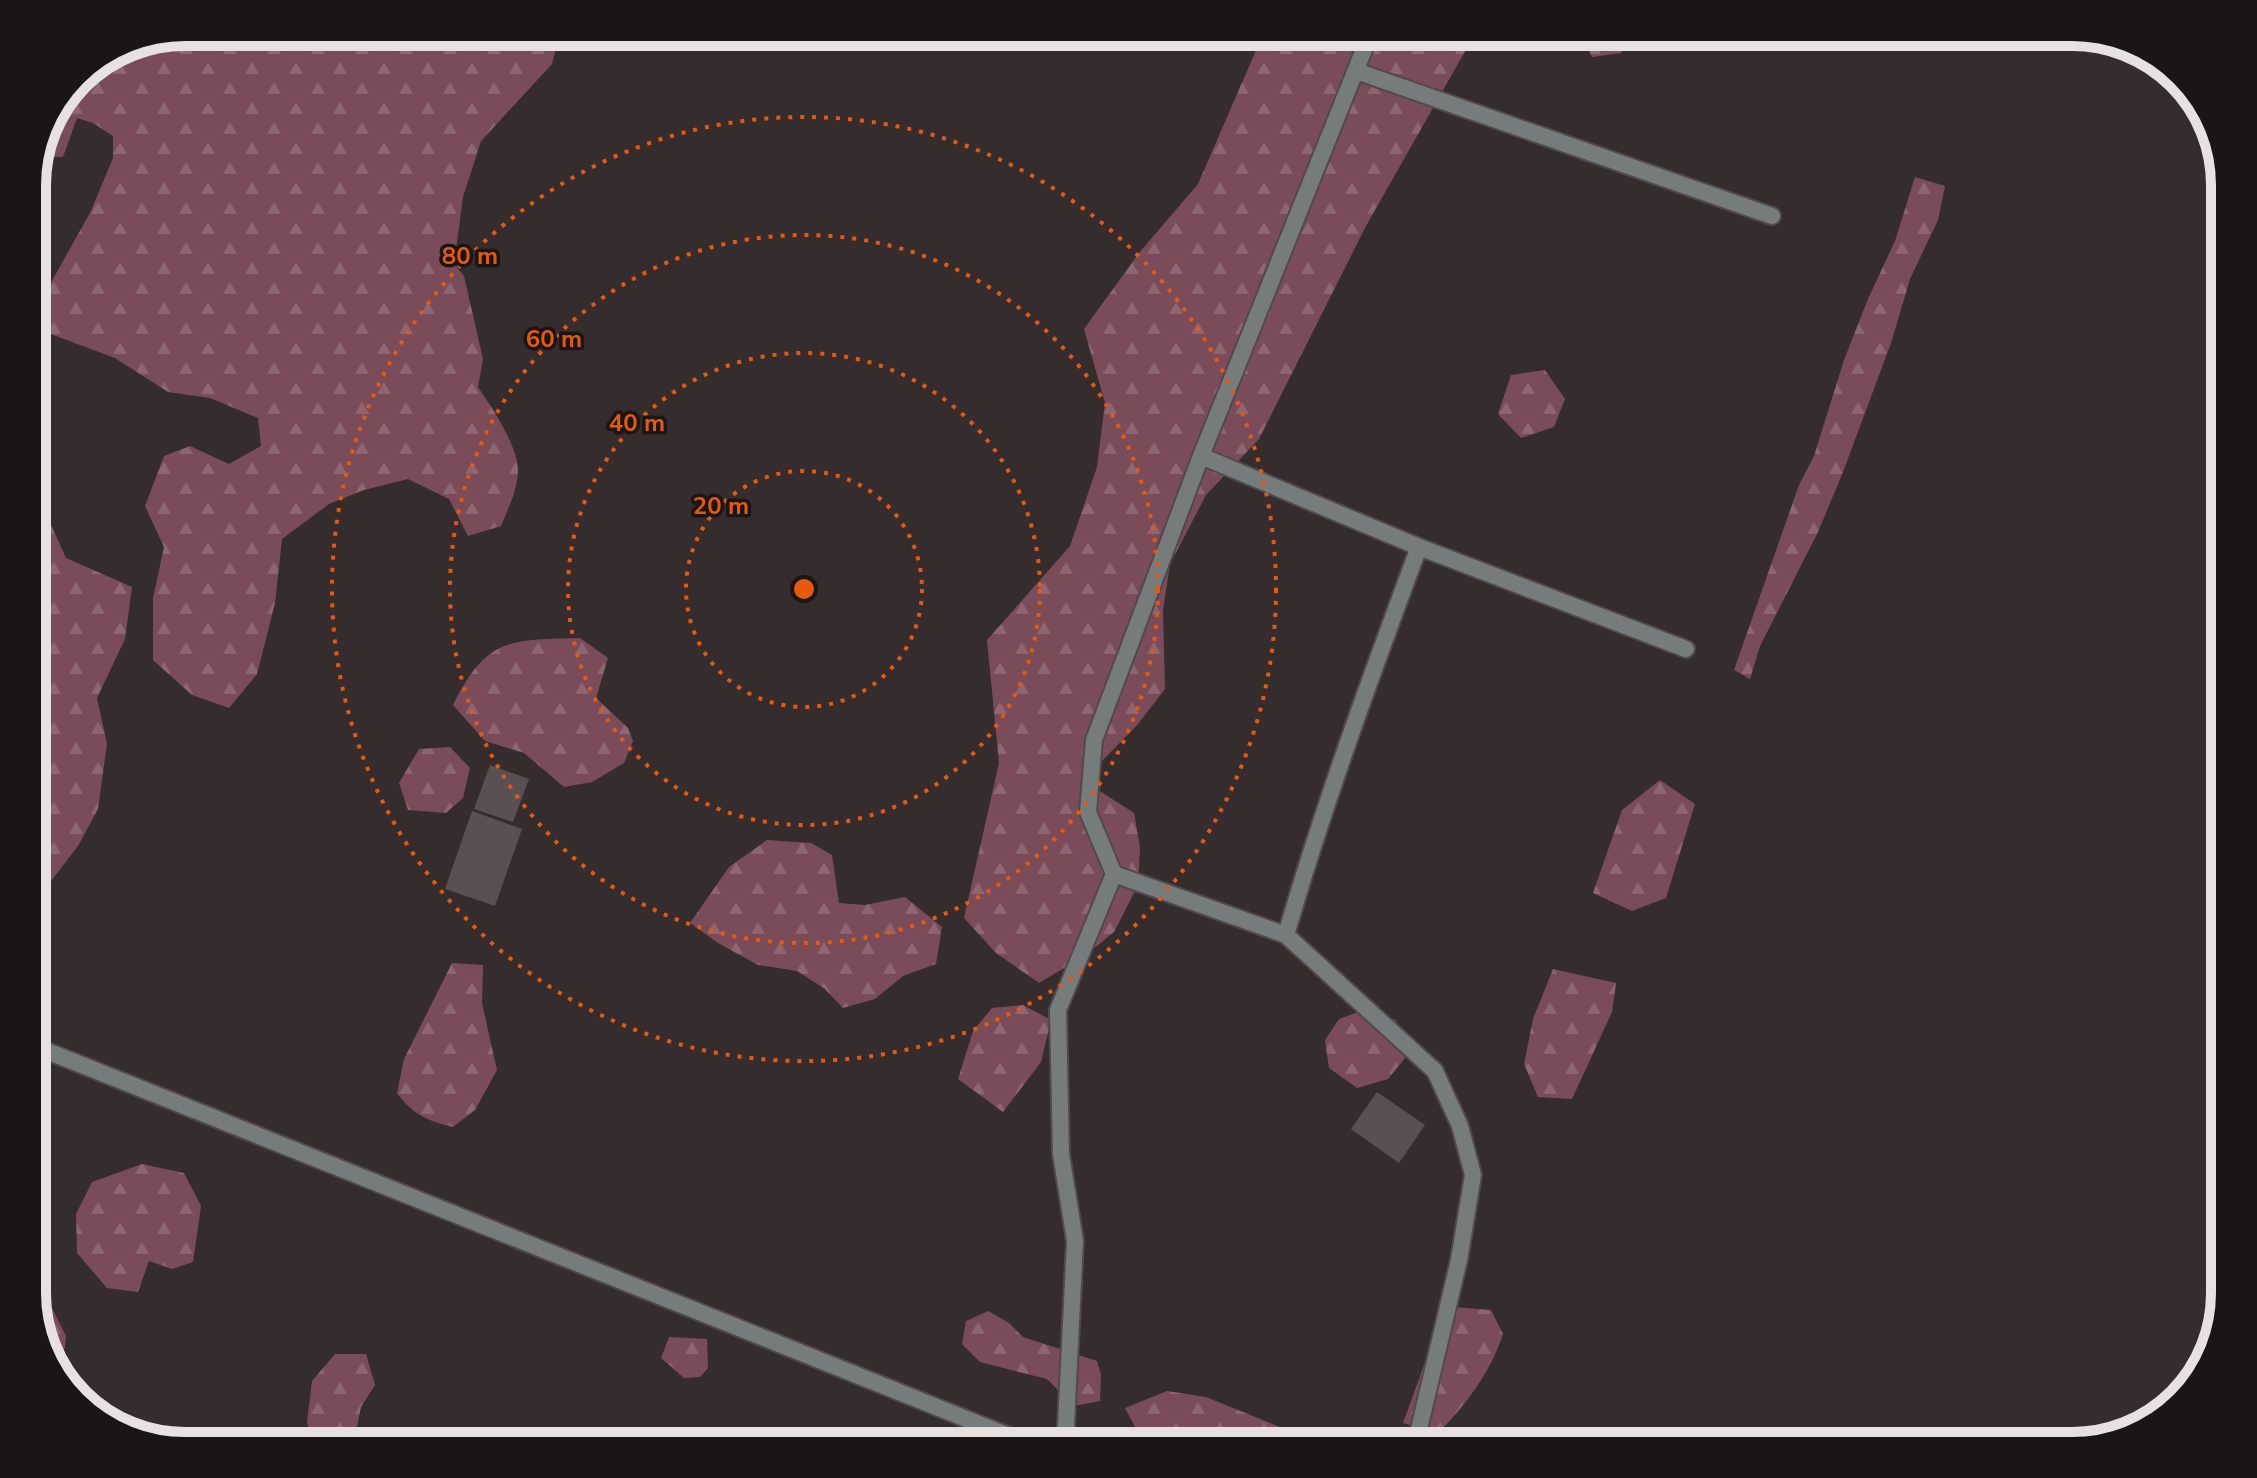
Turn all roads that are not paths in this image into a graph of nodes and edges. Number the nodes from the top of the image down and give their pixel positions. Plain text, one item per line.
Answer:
1 (1366, 46) edge
2 (1356, 71) junction
3 (1772, 216) dead end
4 (1201, 456) junction
5 (1419, 547) junction
6 (1686, 649) dead end
7 (1114, 874) junction
8 (1286, 935) junction
9 (46, 1051) edge
10 (999, 1432) edge
11 (1066, 1432) edge
12 (1418, 1432) edge

1 - 2 street
2 - 3 street
2 - 4 street
4 - 5 street
4 - 7 street
5 - 6 street
5 - 8 street
7 - 8 street
7 - 11 street
8 - 12 street
9 - 10 street

